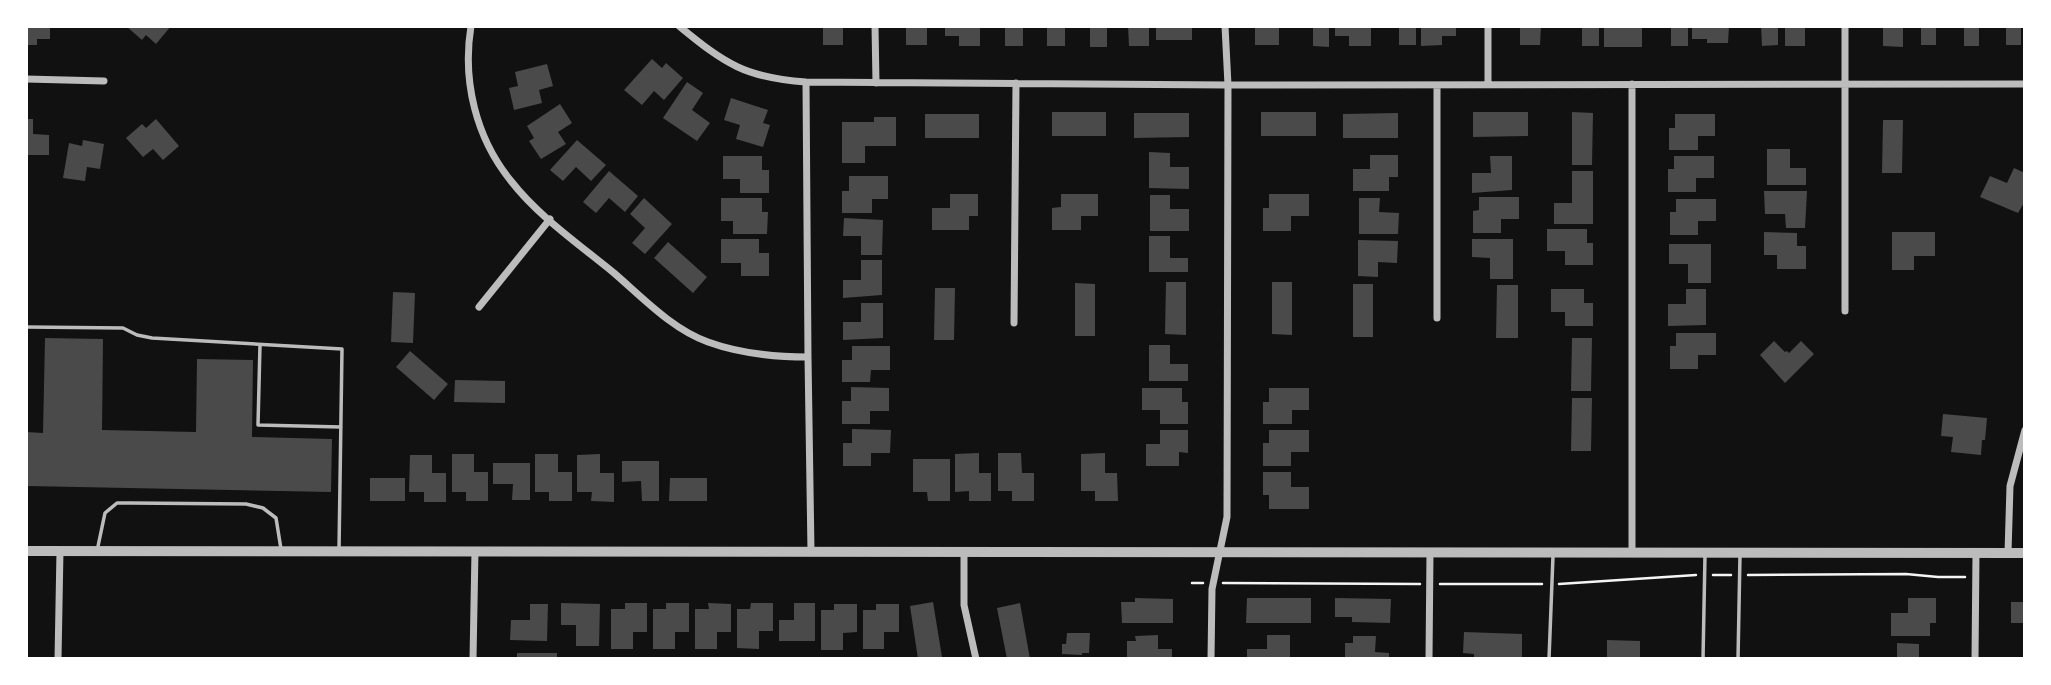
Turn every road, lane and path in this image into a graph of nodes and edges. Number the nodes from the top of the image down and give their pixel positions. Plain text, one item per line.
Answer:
1 (471, 26) edge
2 (679, 26) edge
3 (876, 26) edge
4 (1225, 26) edge
5 (1488, 26) edge
6 (1845, 26) edge
7 (26, 79) edge
8 (104, 81) dead end
9 (806, 82) junction
10 (876, 83) junction
11 (1016, 83) junction
12 (1846, 83) junction
13 (1488, 84) junction
14 (1632, 84) junction
15 (2025, 84) edge
16 (1227, 85) junction
17 (1437, 85) junction
18 (550, 219) junction
19 (479, 307) dead end
20 (1845, 311) dead end
21 (1437, 318) dead end
22 (1014, 323) dead end
23 (26, 327) edge
24 (260, 345) junction
25 (808, 357) junction
26 (341, 427) junction
27 (2025, 430) edge
28 (26, 551) edge
29 (60, 551) junction
30 (97, 551) junction
31 (281, 551) junction
32 (339, 551) junction
33 (475, 551) junction
34 (811, 551) junction
35 (964, 552) junction
36 (1219, 552) junction
37 (1430, 552) junction
38 (1553, 552) junction
39 (1632, 552) junction
40 (1705, 552) junction
41 (1740, 553) junction
42 (1976, 553) junction
43 (2008, 553) junction
44 (2025, 553) edge
45 (1704, 575) junction
46 (1739, 575) junction
47 (1976, 577) junction
48 (1224, 583) dead end
49 (1430, 584) junction
50 (1552, 584) junction
51 (58, 659) edge
52 (474, 659) edge
53 (976, 659) edge
54 (1211, 659) edge
55 (1429, 659) edge
56 (1549, 659) edge
57 (1703, 659) edge
58 (1738, 659) edge
59 (1975, 659) edge

1 - 18 street
2 - 9 street
3 - 10 street
4 - 16 street
5 - 13 street
6 - 12 street
7 - 8 street
9 - 10 street
9 - 25 street
10 - 11 street
11 - 16 street
11 - 22 street
12 - 14 street
12 - 15 street
12 - 20 street
13 - 14 street
13 - 17 street
14 - 39 street
16 - 17 street
16 - 36 street
17 - 21 street
18 - 19 street
18 - 25 street
23 - 24 lane
24 - 26 lane
24 - 26 lane
25 - 34 street
26 - 32 lane
27 - 43 street
28 - 29 street
29 - 30 street
29 - 51 street
30 - 31 street
30 - 31 lane
31 - 32 street
32 - 33 street
33 - 34 street
33 - 52 street
34 - 35 street
35 - 36 street
35 - 53 street
36 - 37 street
36 - 54 street
37 - 38 street
37 - 49 street
38 - 39 street
38 - 50 lane
39 - 40 street
40 - 41 street
40 - 45 lane
41 - 42 street
41 - 46 lane
42 - 43 street
42 - 47 street
43 - 44 street
45 - 46 path
45 - 50 path
45 - 57 lane
46 - 47 path
46 - 58 lane
47 - 59 street
48 - 49 path
49 - 50 path
49 - 55 street
50 - 56 lane

